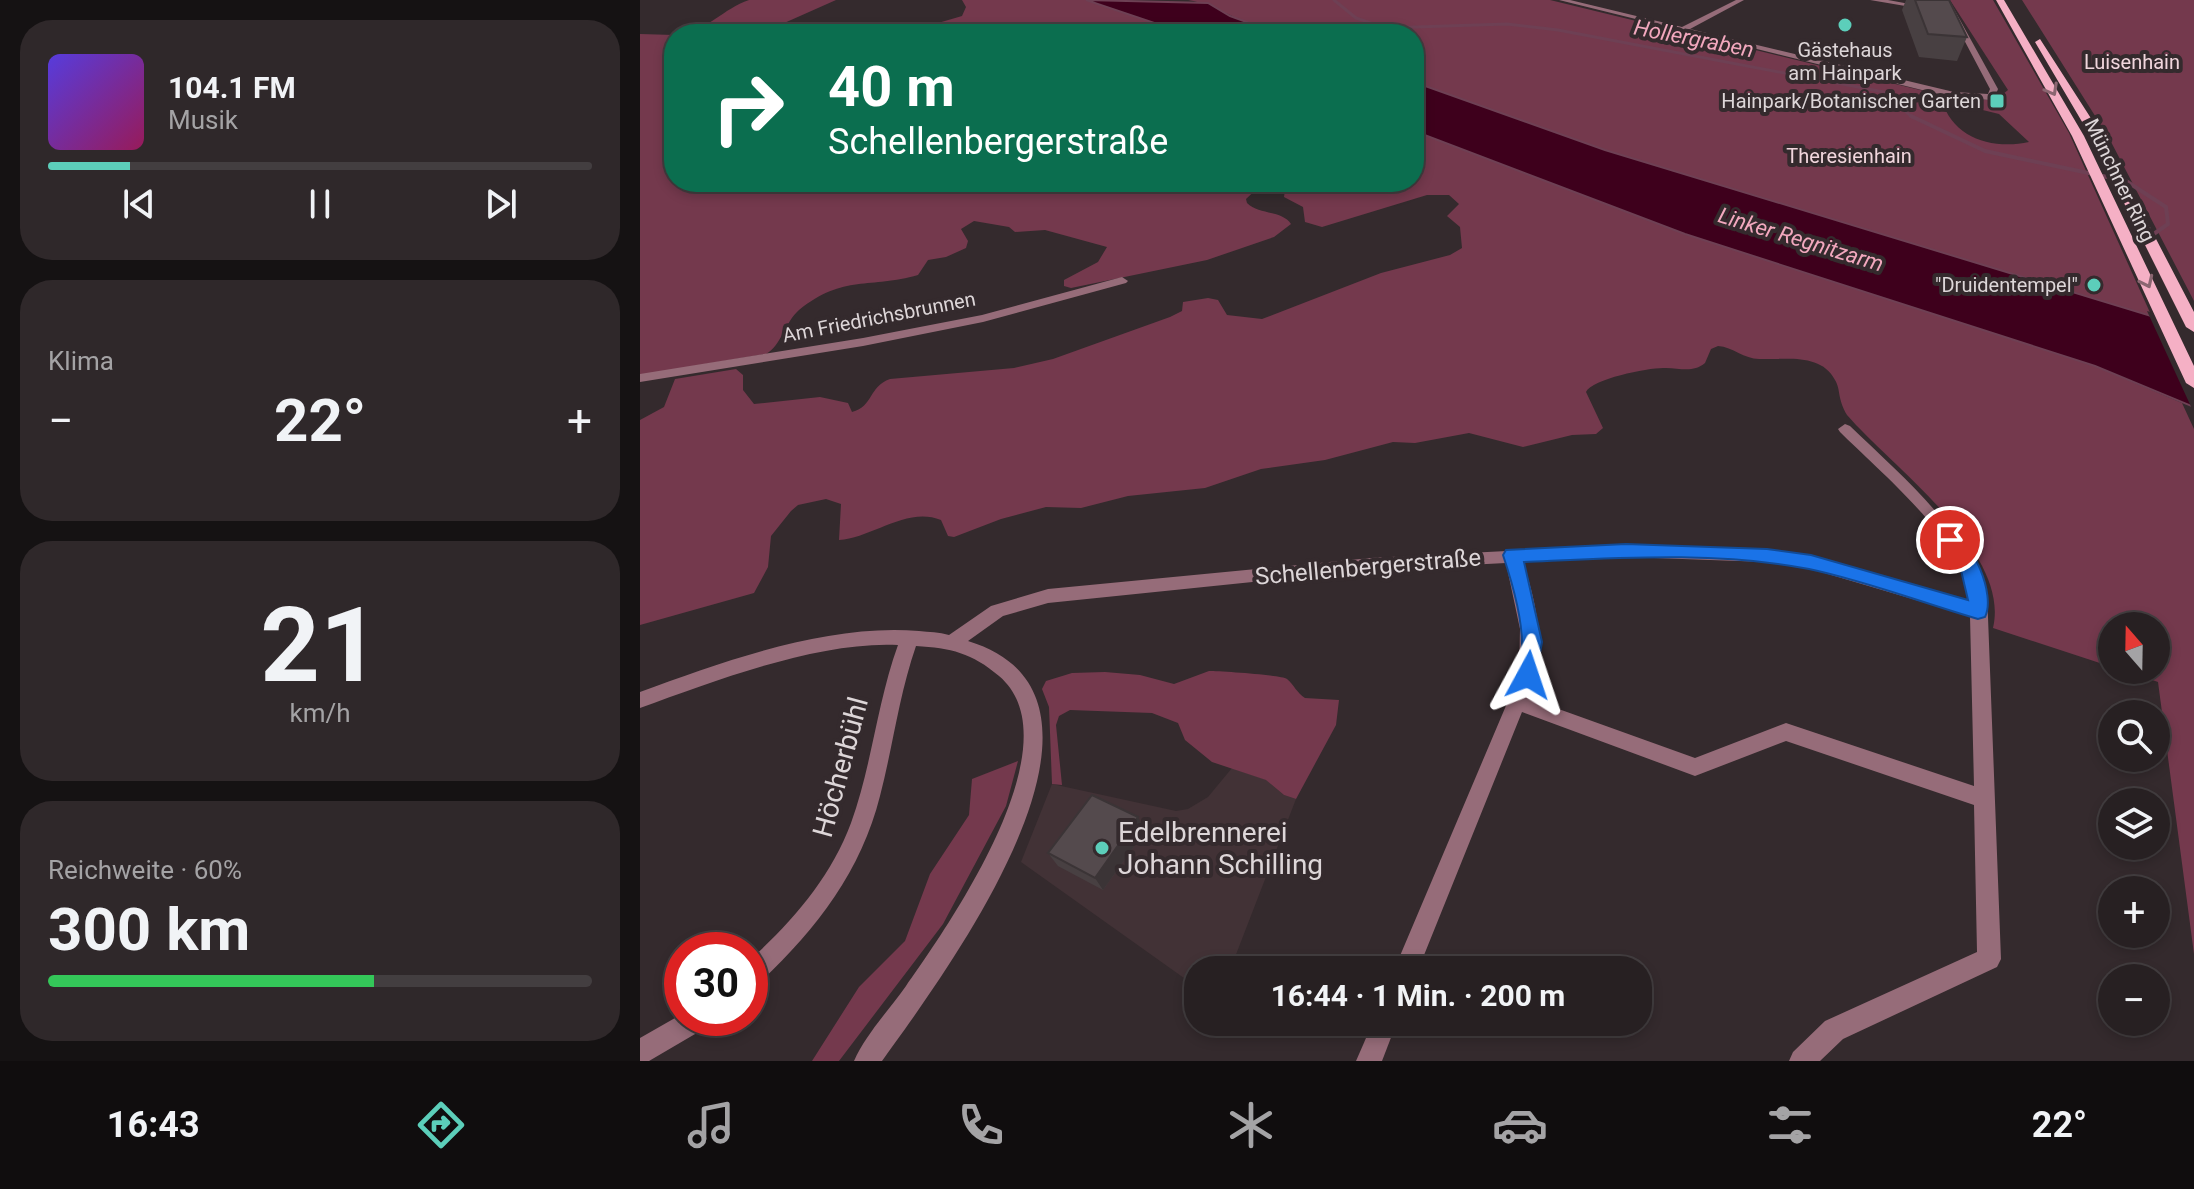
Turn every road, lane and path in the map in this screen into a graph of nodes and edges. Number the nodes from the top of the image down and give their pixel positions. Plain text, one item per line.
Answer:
1 (1562, 0) edge
2 (1741, 0) edge
3 (1873, 0) edge
4 (1946, 0) edge
5 (2000, 0) edge
6 (1928, 8) edge
7 (1941, 10) edge
8 (1954, 11) junction
9 (1684, 29) junction
10 (2036, 35) dead end
11 (1122, 281) dead end
12 (2194, 327) edge
13 (640, 378) edge
14 (2194, 383) edge
15 (1845, 429) dead end
16 (1512, 555) junction
17 (1978, 611) junction
18 (910, 637) junction
19 (955, 640) junction
20 (640, 700) edge
21 (1517, 702) junction
22 (1984, 799) junction
23 (1412, 956) edge
24 (768, 957) edge
25 (667, 1036) edge
26 (1379, 1036) edge
27 (640, 1052) edge
28 (867, 1061) edge
29 (1369, 1061) edge
30 (1802, 1061) edge

1 - 9 street
2 - 9 street
3 - 6 street
4 - 8 street
5 -> 14 main road, Münchner Ring
7 - 8 street
8 - 9 street
10 - 12 main road, Münchner Ring
11 - 13 street, Am Friedrichsbrunnen
15 - 17 street
16 - 17 street, Schellenbergerstraße
16 - 19 street, Schellenbergerstraße
16 - 21 street
17 - 22 street
18 - 19 street
18 - 20 street
18 - 24 street, Höcherbühl
19 - 28 street
21 - 22 street
21 - 23 street
22 - 30 street
25 - 27 street
26 - 29 street

